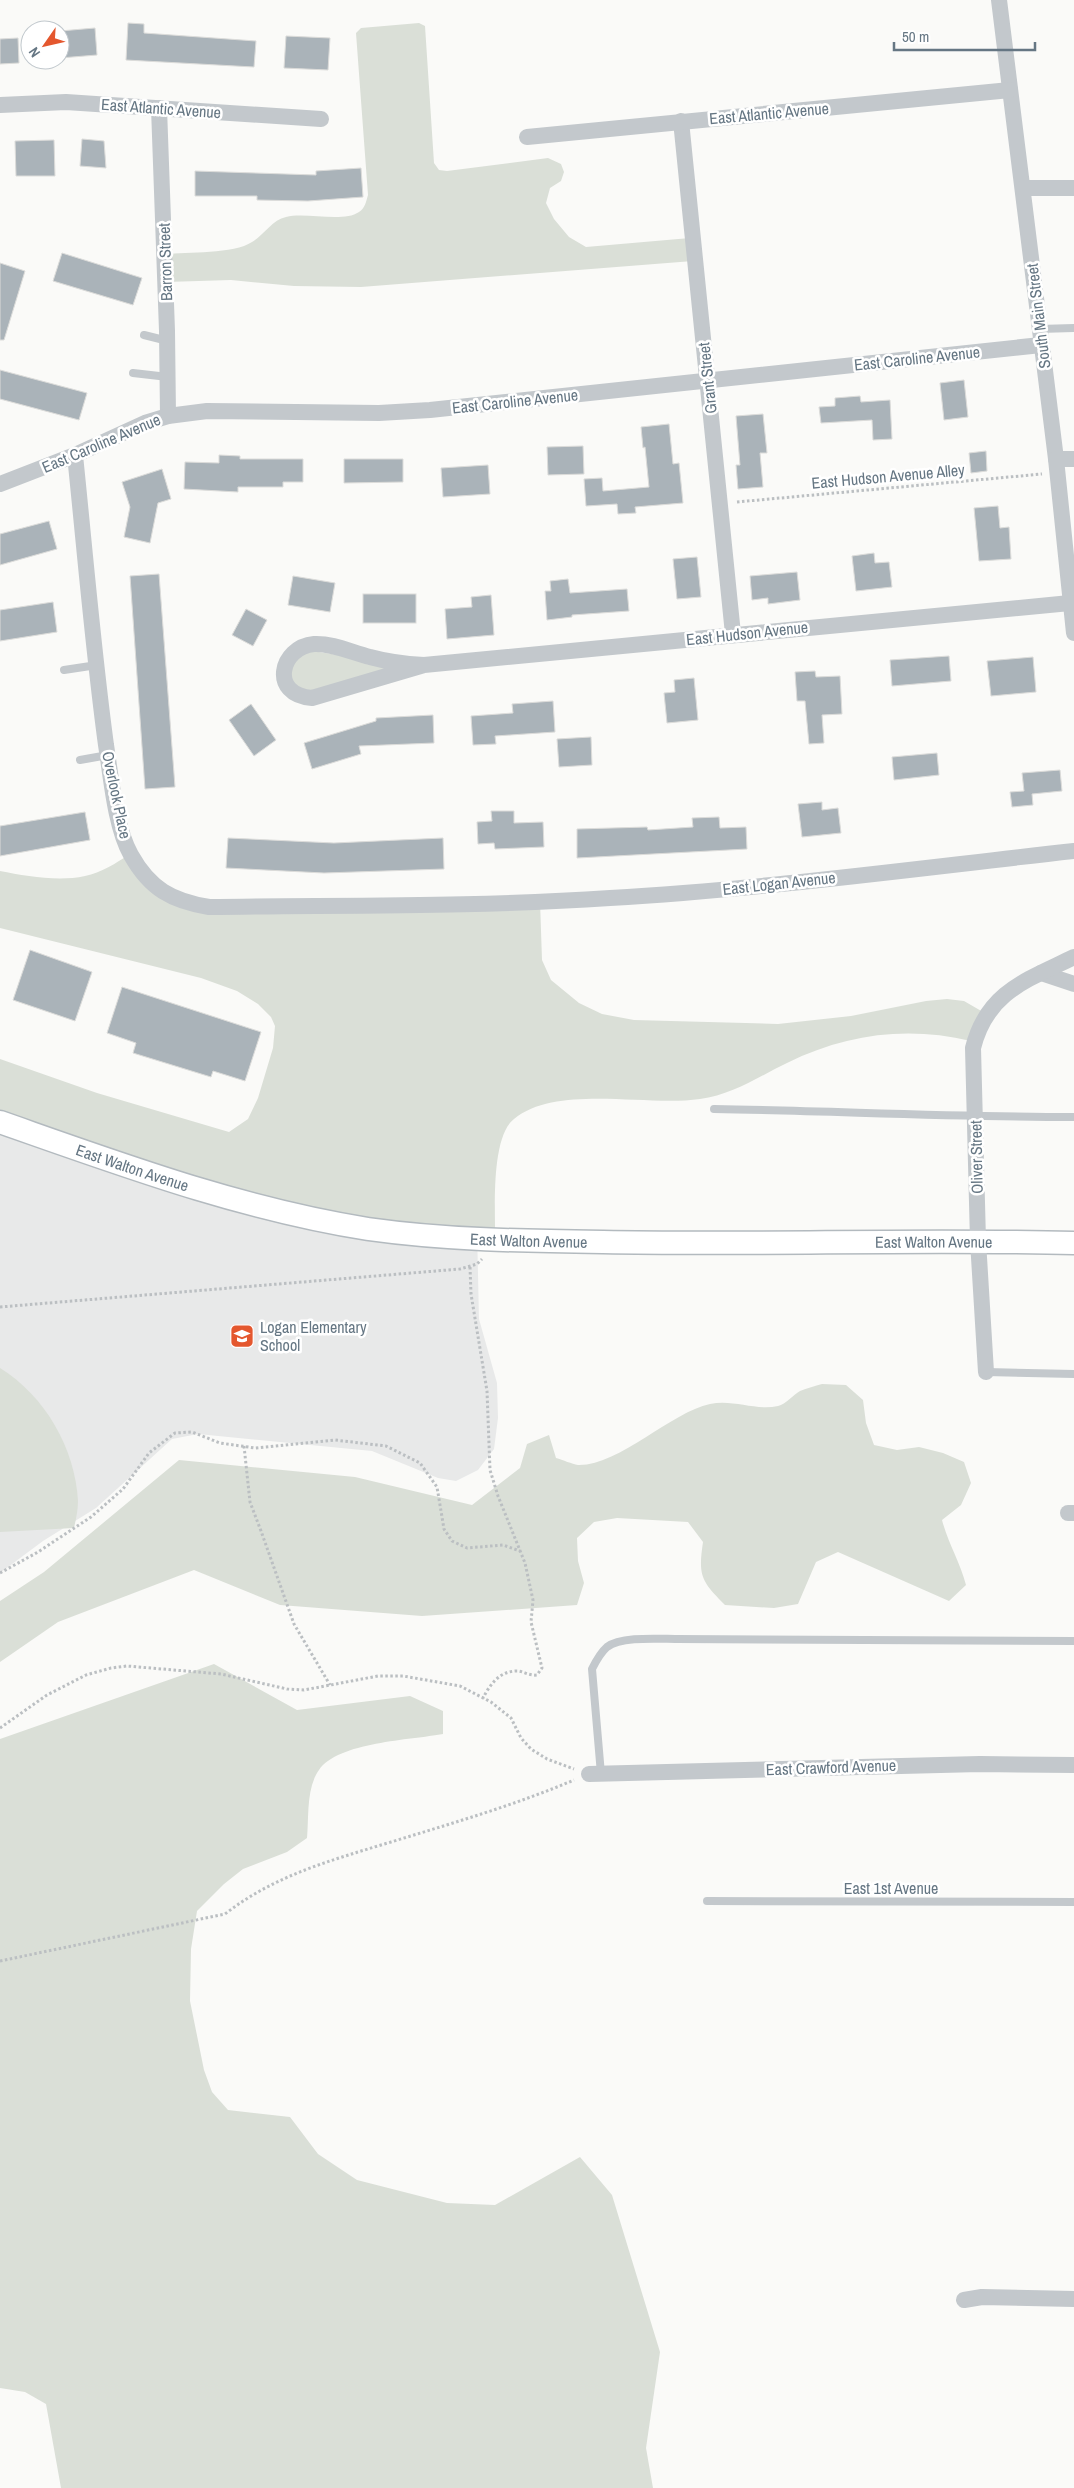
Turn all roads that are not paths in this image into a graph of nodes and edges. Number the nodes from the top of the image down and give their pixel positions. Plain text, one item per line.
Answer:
1 (999, 0) edge
2 (1010, 90) junction
3 (0, 105) edge
4 (159, 108) junction
5 (322, 119) dead end
6 (681, 121) junction
7 (527, 137) dead end
8 (1024, 188) junction
9 (1074, 188) edge
10 (1074, 328) edge
11 (144, 335) dead end
12 (1040, 337) junction
13 (168, 341) junction
14 (133, 373) dead end
15 (168, 377) junction
16 (707, 380) junction
17 (168, 416) junction
18 (75, 456) junction
19 (1074, 459) edge
20 (1056, 466) junction
21 (0, 484) edge
22 (1071, 594) edge
23 (1074, 632) edge
24 (733, 634) junction
25 (97, 665) junction
26 (424, 665) junction
27 (64, 670) dead end
28 (108, 755) junction
29 (80, 760) dead end
30 (1074, 851) edge
31 (482, 904) joint
32 (1074, 957) edge
33 (1041, 973) junction
34 (1074, 984) edge
35 (714, 1109) dead end
36 (975, 1117) junction
37 (1074, 1117) edge
38 (0, 1122) edge
39 (978, 1240) junction
40 (1074, 1243) edge
41 (986, 1372) joint
42 (1074, 1374) edge
43 (1074, 1641) edge
44 (1074, 1766) edge
45 (595, 1774) joint
46 (707, 1901) dead end
47 (1074, 1902) edge
48 (1074, 2298) edge
49 (964, 2300) dead end

1 - 2 street, South Main Street
2 - 6 street, East Atlantic Avenue
2 - 8 street, South Main Street
3 - 4 street, East Atlantic Avenue
4 - 5 street, East Atlantic Avenue
4 - 13 street, Barron Street
6 - 7 street, East Atlantic Avenue
6 - 16 street, Grant Street
8 - 9 street
8 - 12 street, South Main Street
10 - 12 lane
11 - 13 lane
12 - 16 street, East Caroline Avenue
12 - 20 street, South Main Street
13 - 15 street, Barron Street
14 - 15 lane
15 - 17 street, Barron Street
16 - 17 street, East Caroline Avenue
16 - 24 street, Grant Street
17 - 18 street, East Caroline Avenue
18 - 21 street, East Caroline Avenue
18 - 25 street, Overlook Place
19 - 20 street
20 - 22 street, South Main Street
22 - 23 street, South Main Street
22 - 24 street, East Hudson Avenue
24 - 26 street, East Hudson Avenue
25 - 27 lane
25 - 28 street, Overlook Place
26 - 26 street, East Hudson Avenue
28 - 29 lane
28 - 31 street, Overlook Place
30 - 31 street, East Logan Avenue
32 - 33 street, Oliver Street
33 - 34 street
33 - 36 street, Oliver Street
35 - 36 lane
36 - 37 lane
36 - 39 street, Oliver Street
38 - 39 main road, East Walton Avenue
39 - 40 main road, East Walton Avenue
39 - 41 street, Oliver Street
41 - 42 lane
43 - 45 lane
44 - 45 street, East Crawford Avenue
46 - 47 lane, East 1st Avenue
48 - 49 street

